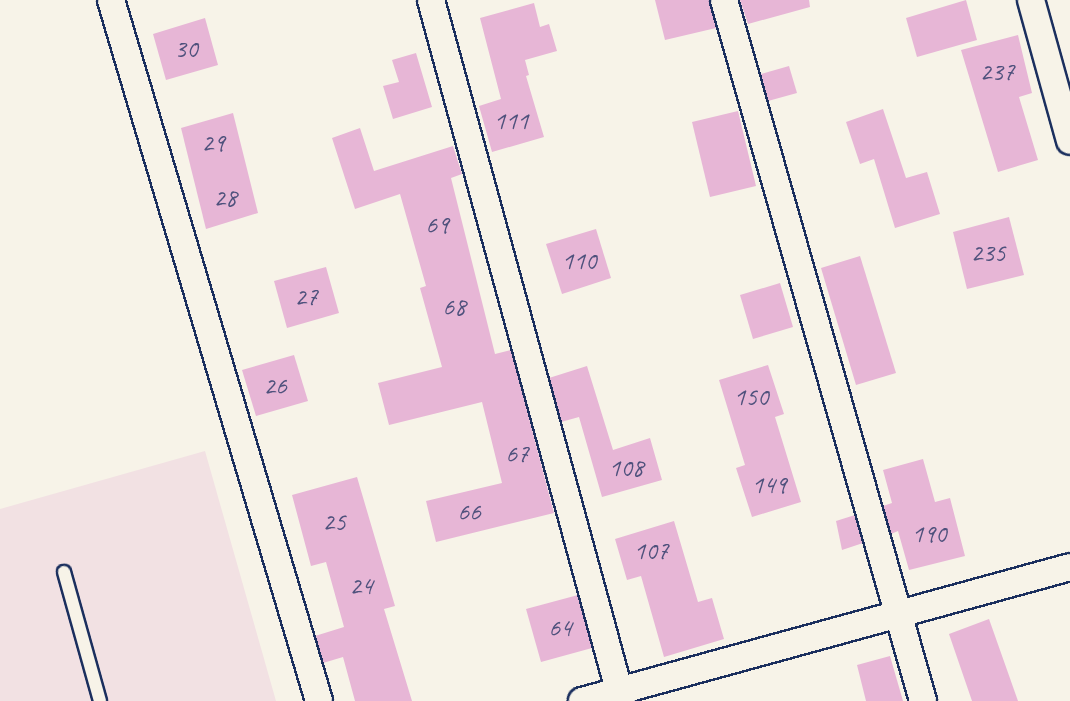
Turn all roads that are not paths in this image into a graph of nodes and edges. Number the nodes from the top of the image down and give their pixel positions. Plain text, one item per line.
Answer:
1 (111, 0) edge
2 (431, 0) edge
3 (724, 0) edge
4 (1031, 0) edge
5 (1070, 141) edge
6 (1070, 567) edge
7 (64, 572) dead end
8 (898, 612) junction
9 (620, 695) edge
10 (100, 701) edge
11 (319, 701) edge
12 (582, 701) edge
13 (922, 701) edge

1 - 11 street
2 - 9 street
3 - 8 street
4 - 5 street
6 - 8 street
7 - 10 lane
8 - 9 street
8 - 13 street
9 - 12 street

